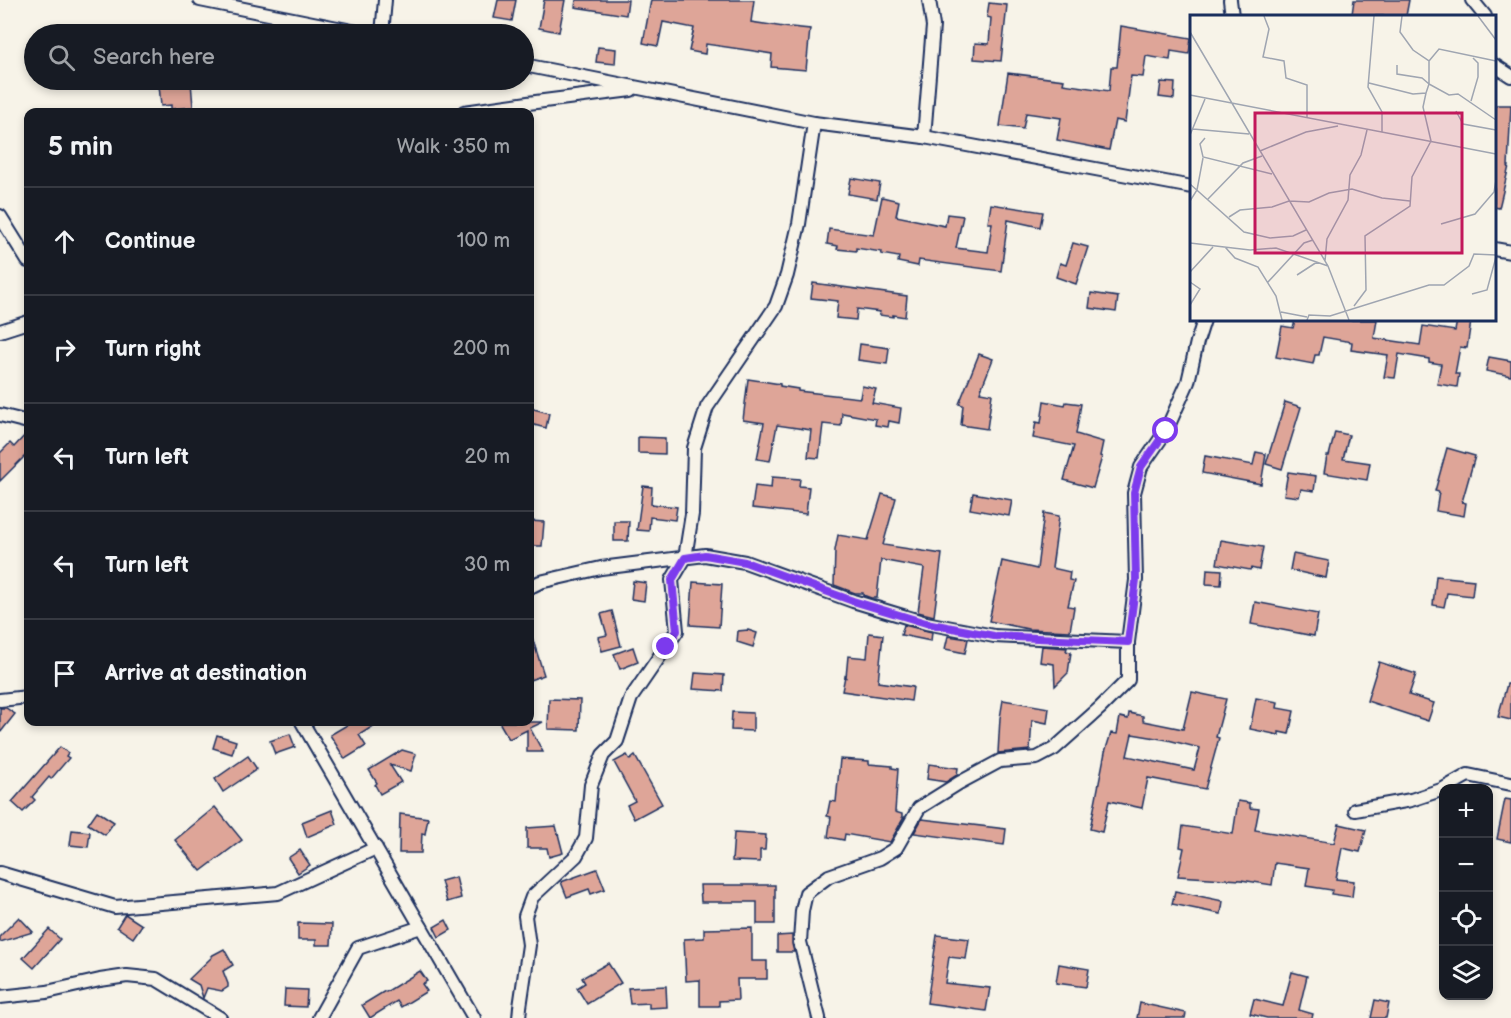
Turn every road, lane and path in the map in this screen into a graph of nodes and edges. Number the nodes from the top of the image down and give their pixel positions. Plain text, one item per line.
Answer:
1 (200, 0) edge
2 (384, 0) edge
3 (928, 0) edge
4 (1230, 0) edge
5 (1472, 0) edge
6 (1232, 15) edge
7 (1484, 15) edge
8 (318, 24) edge
9 (383, 24) edge
10 (1496, 66) edge
11 (534, 67) edge
12 (1511, 76) edge
13 (644, 89) junction
14 (492, 108) edge
15 (814, 123) junction
16 (924, 136) junction
17 (1190, 188) edge
18 (0, 216) edge
19 (1496, 249) edge
20 (1511, 252) edge
21 (24, 255) edge
22 (1204, 321) edge
23 (24, 323) edge
24 (0, 331) edge
25 (0, 415) edge
26 (24, 421) edge
27 (685, 558) junction
28 (534, 585) edge
29 (1128, 642) junction
30 (24, 697) edge
31 (0, 700) edge
32 (304, 726) edge
33 (1453, 784) edge
34 (1511, 784) edge
35 (1439, 791) edge
36 (1355, 810) dead end
37 (376, 848) junction
38 (0, 873) edge
39 (422, 927) junction
40 (0, 997) edge
41 (220, 1018) edge
42 (320, 1018) edge
43 (474, 1018) edge
44 (519, 1018) edge
45 (819, 1018) edge

1 - 8 street
2 - 9 street
3 - 16 street
4 - 6 street
5 - 7 street
10 - 12 street
11 - 13 street
13 - 14 street
13 - 15 street
15 - 16 street
15 - 27 street
16 - 17 street
18 - 21 street
19 - 20 street
22 - 29 street
23 - 24 street
25 - 26 street
27 - 28 street
27 - 29 street
27 - 44 street
29 - 45 street
30 - 31 street
32 - 37 street
33 - 34 street
35 - 36 street
37 - 38 street
37 - 39 street
39 - 42 street
39 - 43 street
40 - 41 street

